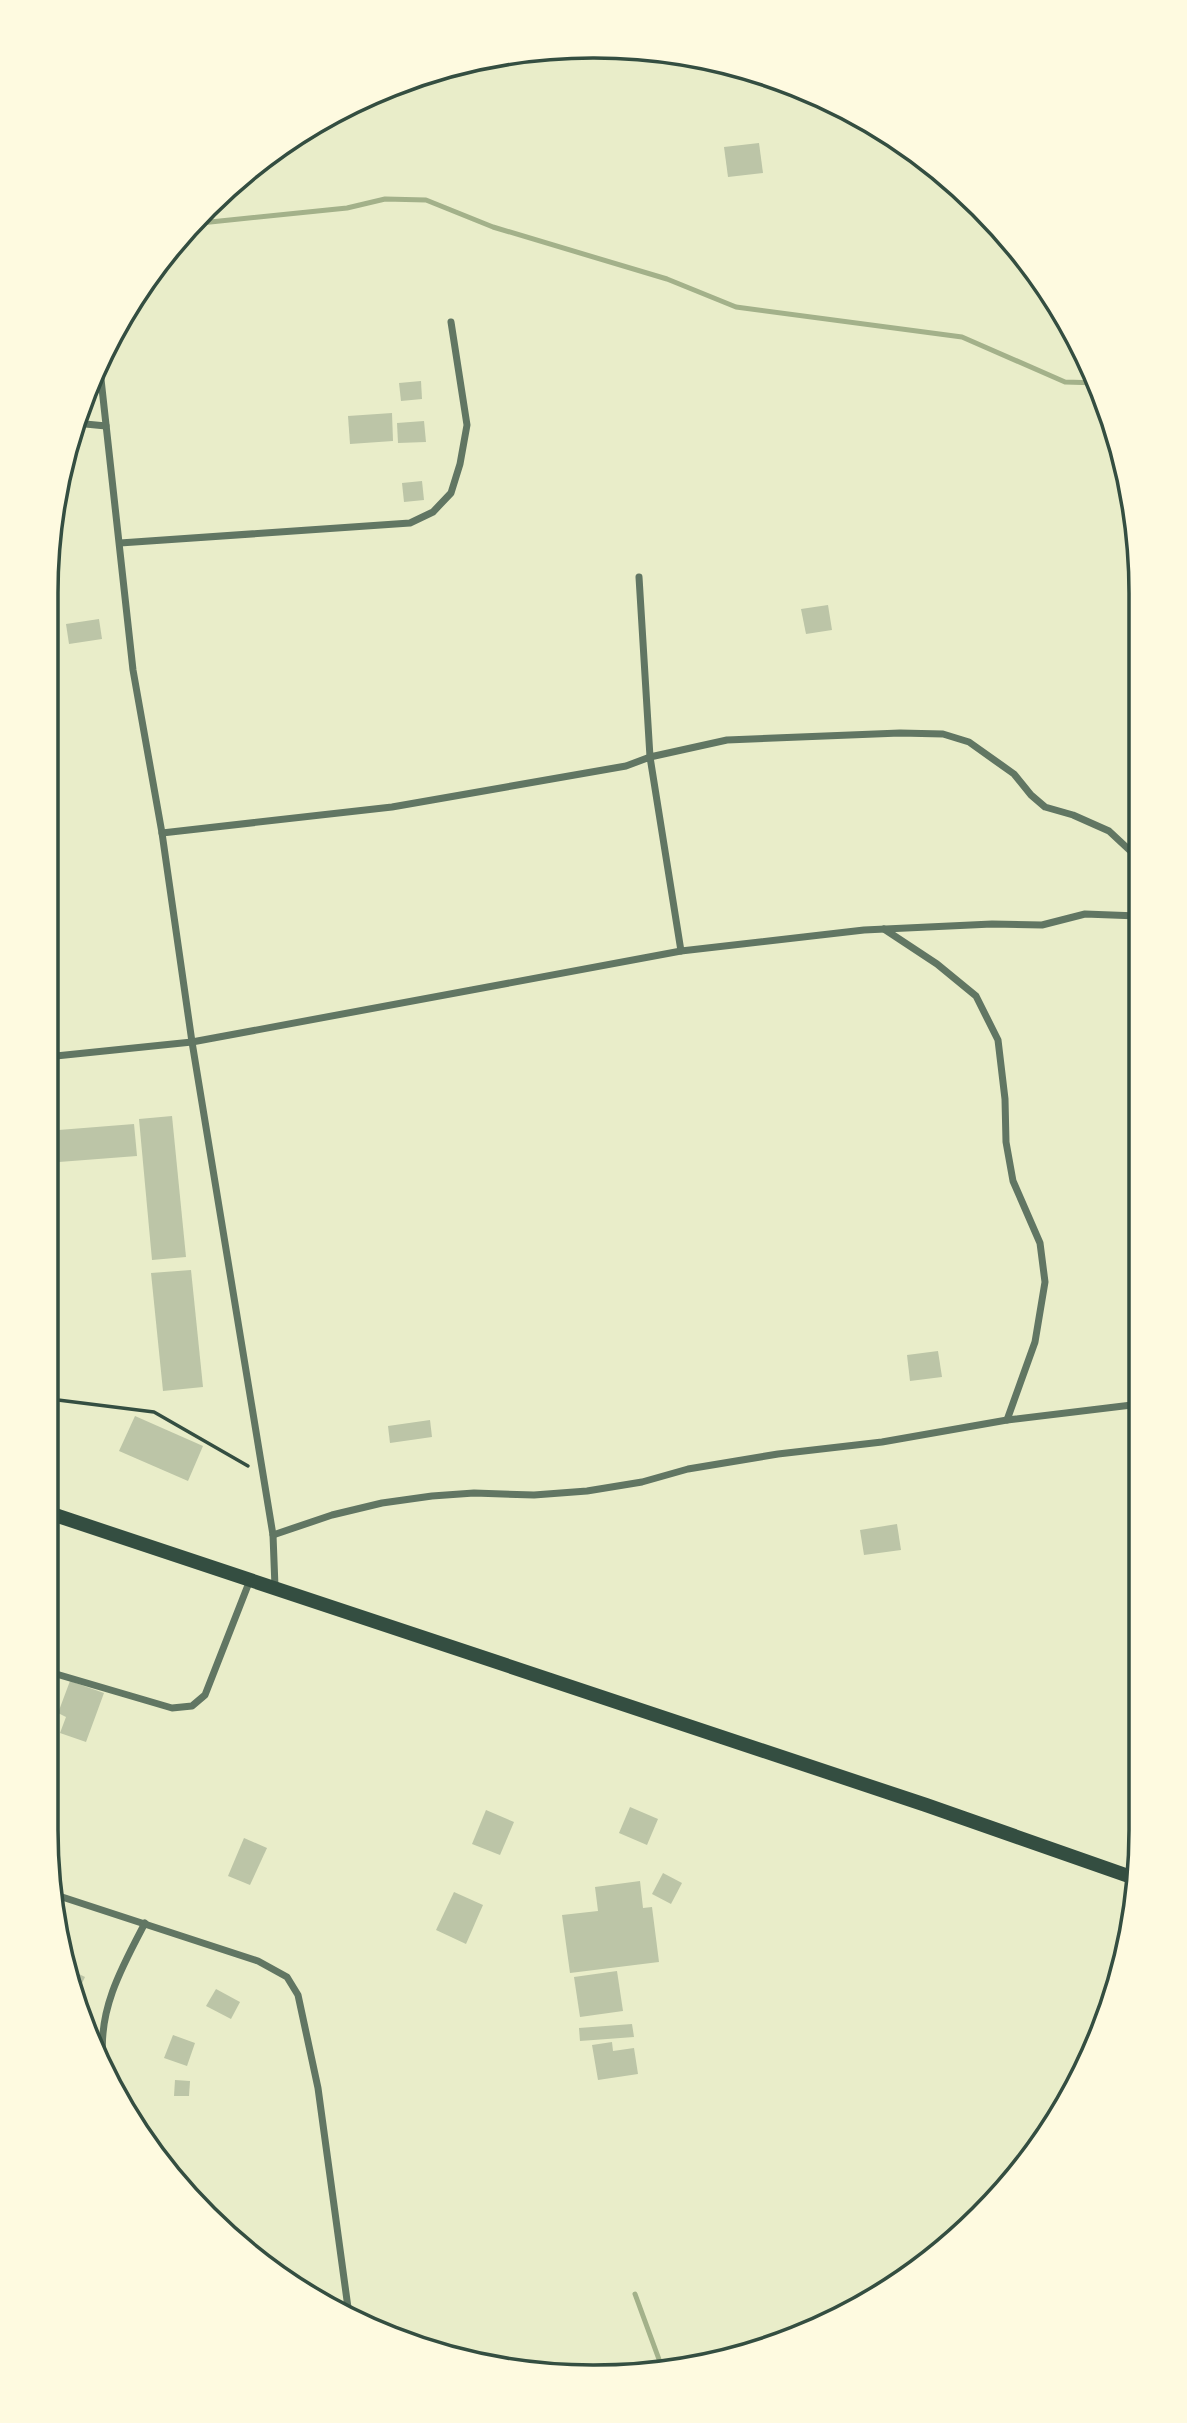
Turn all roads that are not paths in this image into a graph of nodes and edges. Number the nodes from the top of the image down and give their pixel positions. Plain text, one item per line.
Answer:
1 (451, 321) dead end
2 (101, 383) edge
3 (85, 424) edge
4 (106, 426) junction
5 (120, 543) junction
6 (639, 577) dead end
7 (650, 757) junction
8 (162, 833) junction
9 (1129, 850) edge
10 (1129, 916) edge
11 (883, 929) junction
12 (681, 951) junction
13 (192, 1042) junction
14 (58, 1056) edge
15 (1129, 1405) edge
16 (1007, 1420) junction
17 (58, 1517) edge
18 (273, 1535) junction
19 (250, 1580) junction
20 (275, 1587) junction
21 (58, 1675) edge
22 (1127, 1876) edge
23 (62, 1897) edge
24 (145, 1923) junction
25 (104, 2046) edge
26 (348, 2305) edge

1 - 5 street
2 - 4 street
3 - 4 street
4 - 5 street
5 - 8 street
6 - 7 street
7 - 8 street
7 - 9 street
7 - 12 street
8 - 13 street
10 - 11 street
11 - 12 street
11 - 16 street
12 - 13 street
13 - 14 street
13 - 18 street
15 - 16 street
16 - 18 street
17 - 19 main road
18 - 20 street
19 - 20 main road
19 - 21 street
20 - 22 main road
23 - 24 street
24 - 25 street
24 - 26 street

